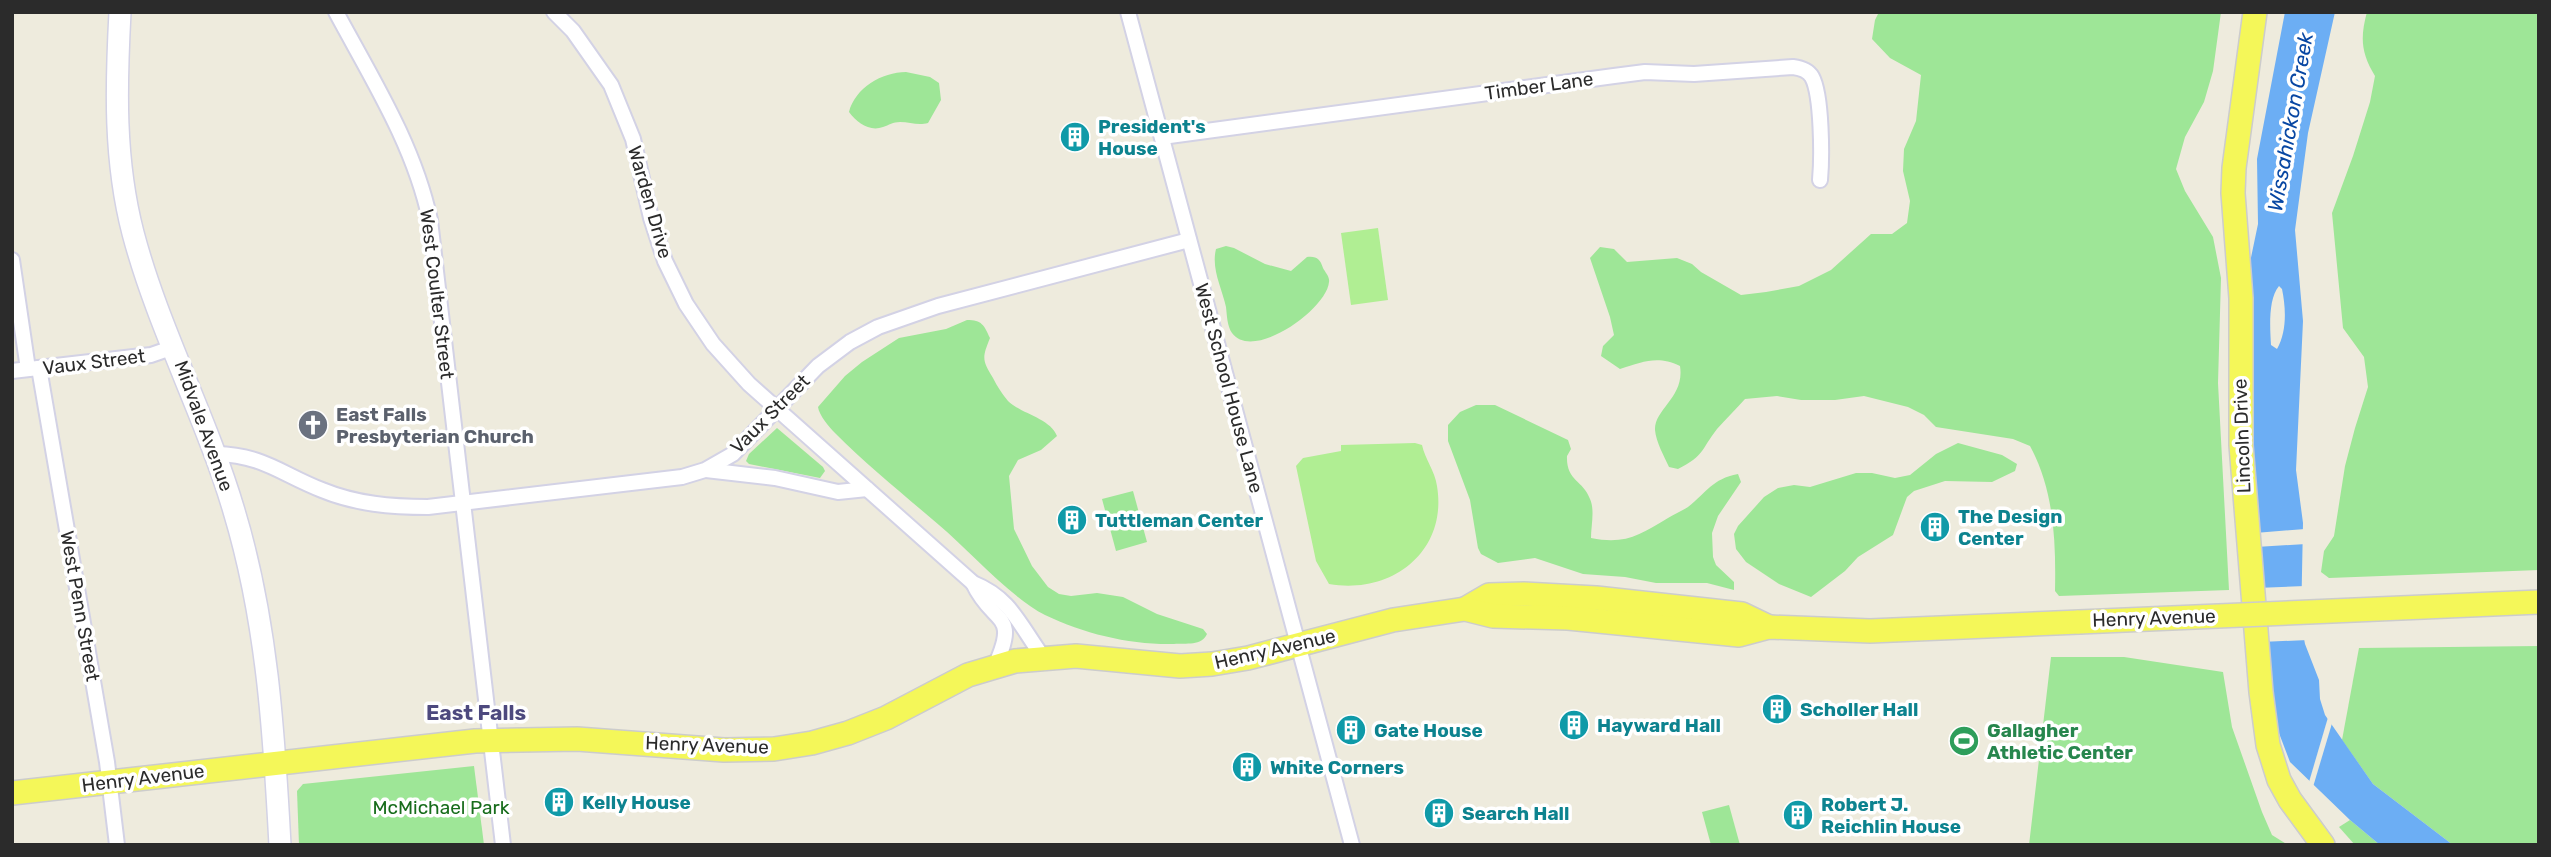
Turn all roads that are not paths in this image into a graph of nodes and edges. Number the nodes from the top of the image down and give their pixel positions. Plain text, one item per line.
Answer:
1 (120, 12) edge
2 (336, 12) edge
3 (554, 12) edge
4 (1128, 12) edge
5 (2239, 12) edge
6 (2255, 12) edge
7 (1161, 137) junction
8 (1820, 180) dead end
9 (1189, 240) junction
10 (12, 260) edge
11 (174, 347) junction
12 (33, 369) junction
13 (12, 371) edge
14 (777, 409) junction
15 (216, 454) junction
16 (705, 470) junction
17 (867, 489) junction
18 (462, 502) junction
19 (973, 583) junction
20 (2539, 602) edge
21 (1298, 645) junction
22 (1044, 657) junction
23 (995, 666) junction
24 (491, 740) junction
25 (276, 762) junction
26 (110, 782) junction
27 (12, 793) edge
28 (117, 845) edge
29 (280, 845) edge
30 (503, 845) edge
31 (1352, 845) edge
32 (2305, 845) edge
33 (2323, 845) edge

1 - 11 street, Midvale Avenue
2 - 18 street, West Coulter Street
3 - 14 street, Warden Drive
4 - 7 street, West School House Lane
5 - 32 main road, Lincoln Drive
6 - 33 main road, Lincoln Drive
7 - 8 street, Timber Lane
7 - 9 street, West School House Lane
9 - 14 street, Vaux Street
9 - 21 street, West School House Lane
10 - 12 street, West Penn Street
11 - 12 street, Vaux Street
11 - 15 street, Midvale Avenue
12 - 13 street, Vaux Street
12 - 26 street, West Penn Street
14 - 16 street, Vaux Street
14 - 17 street, Warden Drive
15 - 18 street, Vaux Street
15 - 25 street, Midvale Avenue
16 - 17 street
16 - 18 street, Vaux Street
17 - 19 street, Warden Drive
18 - 24 street, West Coulter Street
19 - 22 street, Warden Drive
19 - 23 street, Warden Drive
20 - 21 main road, Henry Avenue, bridge
21 - 22 main road, Henry Avenue
21 - 31 street, West School House Lane
22 - 23 main road, Henry Avenue
23 - 24 main road, Henry Avenue
24 - 25 main road, Henry Avenue
24 - 30 street, West Coulter Street
25 - 26 main road, Henry Avenue
25 - 29 street, Midvale Avenue
26 - 27 main road, Henry Avenue
26 - 28 street, West Penn Street

